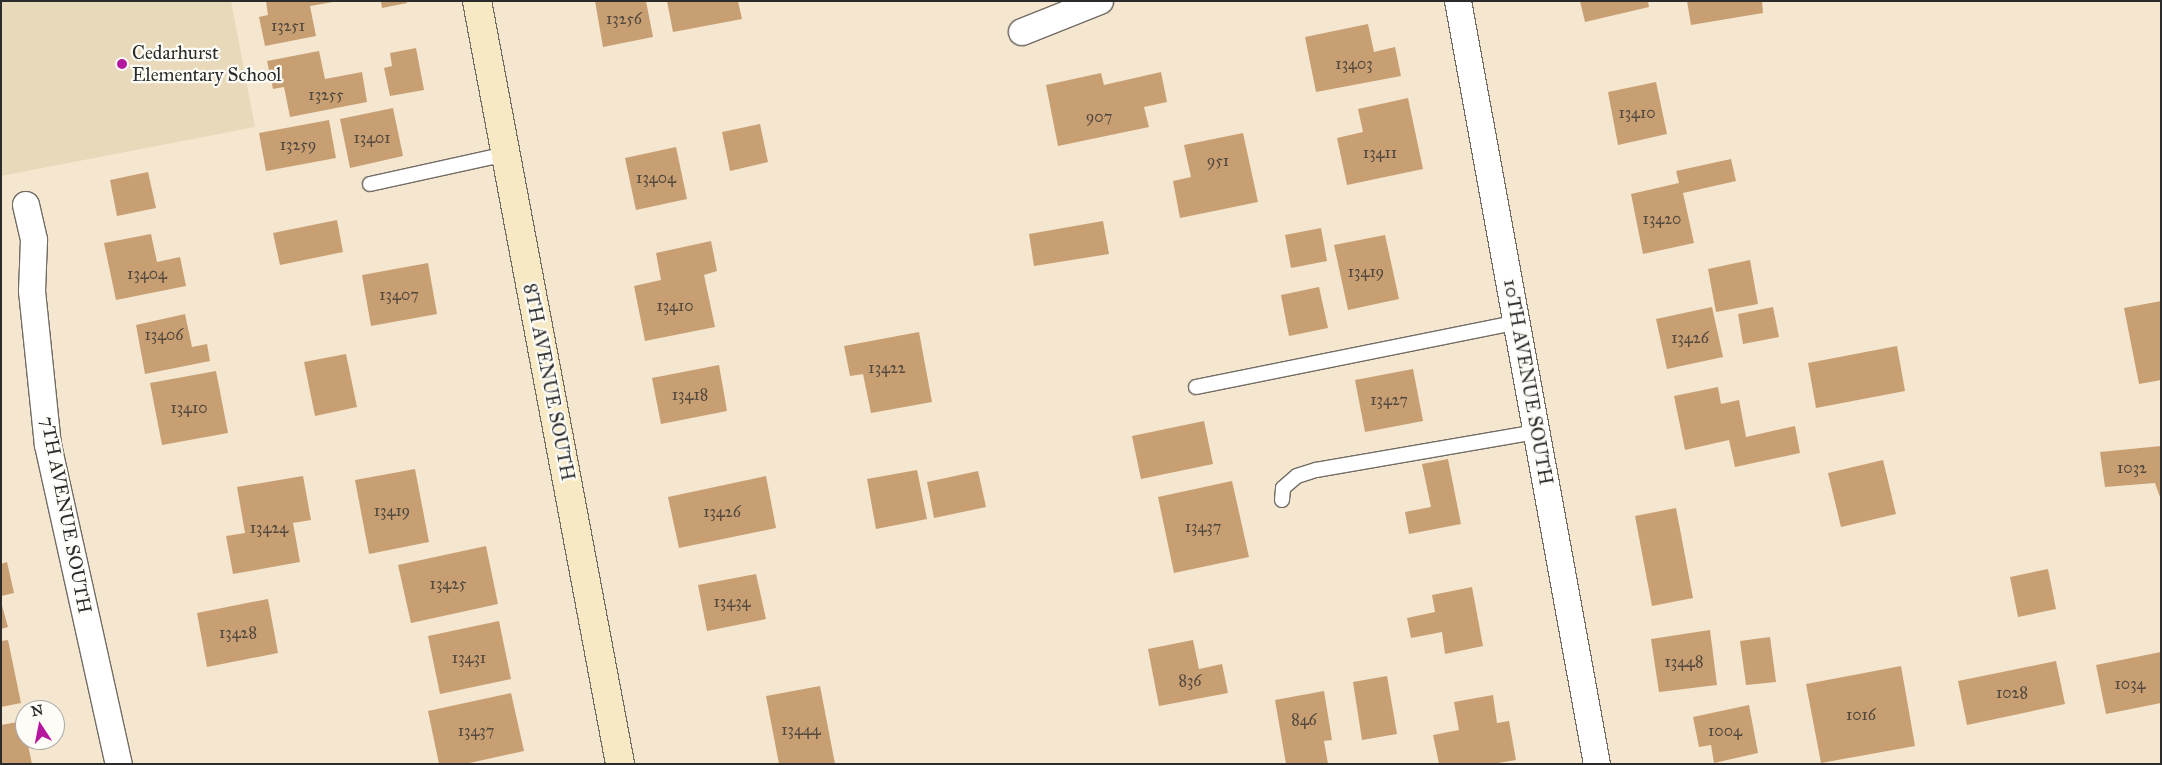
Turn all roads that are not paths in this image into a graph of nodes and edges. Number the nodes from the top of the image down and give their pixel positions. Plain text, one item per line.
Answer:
1 (477, 1) edge
2 (1100, 1) edge
3 (1458, 1) edge
4 (1022, 32) dead end
5 (506, 154) junction
6 (370, 184) dead end
7 (26, 205) dead end
8 (1517, 322) junction
9 (1196, 387) dead end
10 (1536, 432) junction
11 (1282, 500) dead end
12 (119, 764) edge
13 (620, 764) edge
14 (1597, 764) edge

1 - 5 street, 8TH AVENUE SOUTH
2 - 4 street
3 - 8 street, 10TH AVENUE SOUTH
5 - 6 lane
5 - 13 street, 8TH AVENUE SOUTH
7 - 12 street, 7TH AVENUE SOUTH
8 - 9 lane
8 - 10 street, 10TH AVENUE SOUTH
10 - 11 lane
10 - 14 street, 10TH AVENUE SOUTH

